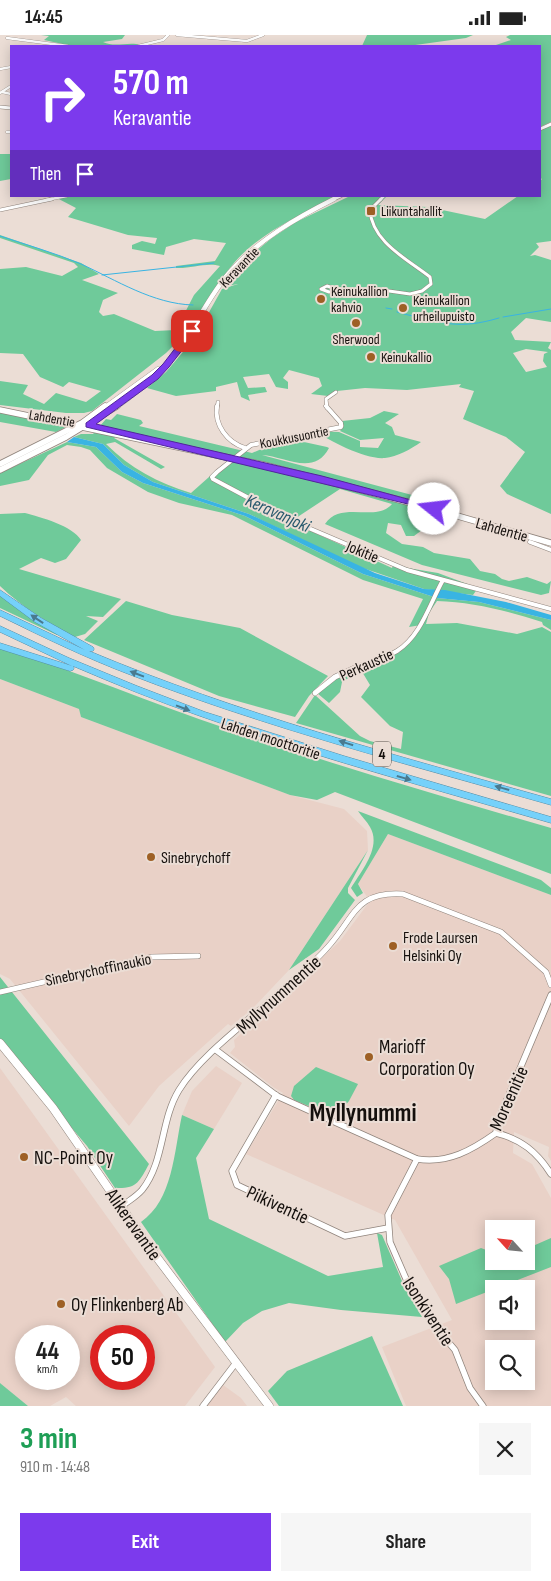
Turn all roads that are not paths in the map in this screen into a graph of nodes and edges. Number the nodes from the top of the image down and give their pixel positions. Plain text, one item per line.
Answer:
1 (168, 35) edge
2 (177, 35) edge
3 (263, 35) edge
4 (7, 38) dead end
5 (247, 41) junction
6 (60, 45) edge
7 (142, 45) edge
8 (249, 45) edge
9 (62, 197) edge
10 (339, 197) edge
11 (343, 197) edge
12 (383, 197) edge
13 (332, 201) junction
14 (0, 210) edge
15 (339, 290) junction
16 (336, 392) dead end
17 (218, 402) dead end
18 (0, 409) edge
19 (83, 425) junction
20 (245, 448) junction
21 (234, 458) junction
22 (0, 464) edge
23 (0, 469) edge
24 (530, 542) dead end
25 (551, 543) edge
26 (551, 550) edge
27 (442, 582) junction
28 (0, 592) edge
29 (551, 609) edge
30 (0, 613) edge
31 (0, 629) edge
32 (0, 646) edge
33 (118, 666) junction
34 (137, 691) junction
35 (314, 693) dead end
36 (551, 802) edge
37 (551, 820) edge
38 (198, 956) dead end
39 (551, 985) edge
40 (0, 992) edge
41 (551, 995) edge
42 (0, 1043) edge
43 (216, 1050) junction
44 (276, 1095) junction
45 (496, 1133) junction
46 (417, 1159) junction
47 (551, 1174) edge
48 (121, 1207) junction
49 (388, 1228) junction
50 (235, 1364) junction
51 (203, 1406) edge
52 (269, 1406) edge
53 (483, 1406) edge

1 - 7 street
2 - 5 street
3 - 5 street
4 - 6 street
5 - 8 street
9 - 14 street
10 - 13 main road, Keravantie
11 - 13 main road, Keravantie
12 - 15 street
13 - 19 main road, Keravantie
15 - 15 street
16 - 20 street, Koukkusuontie
17 - 20 street
18 - 19 main road, Lahdentie
19 - 21 main road, Lahdentie
19 - 22 main road, Keravantie
19 - 23 main road, Keravantie
20 - 21 street, Koukkusuontie
21 - 25 main road, Lahdentie
21 - 27 street, Jokitie
24 - 26 street
27 - 29 street, Jokitie
27 - 35 street, Perkaustie
33 -> 28 highway
30 - 33 highway, Lahden moottoritie / 4
31 - 34 highway, Lahden moottoritie / 4
32 - 34 highway
36 -> 33 highway, Lahden moottoritie / 4
34 -> 37 highway, Lahden moottoritie / 4
38 - 40 street, Sinebrychoffinaukio
39 - 43 street, Myllynummentie
41 - 45 street, Moreenitie
42 - 48 street, Alikeravantie
43 - 44 street, Moreenitie
43 - 48 street, Myllynummentie
44 - 46 street, Moreenitie
44 - 49 street, Piikiventie
45 - 46 street, Moreenitie
45 - 47 street
46 - 49 street, Isonkiventie
48 - 50 street, Alikeravantie
49 - 53 street, Isonkiventie
50 - 51 street
50 - 52 street, Alikeravantie

